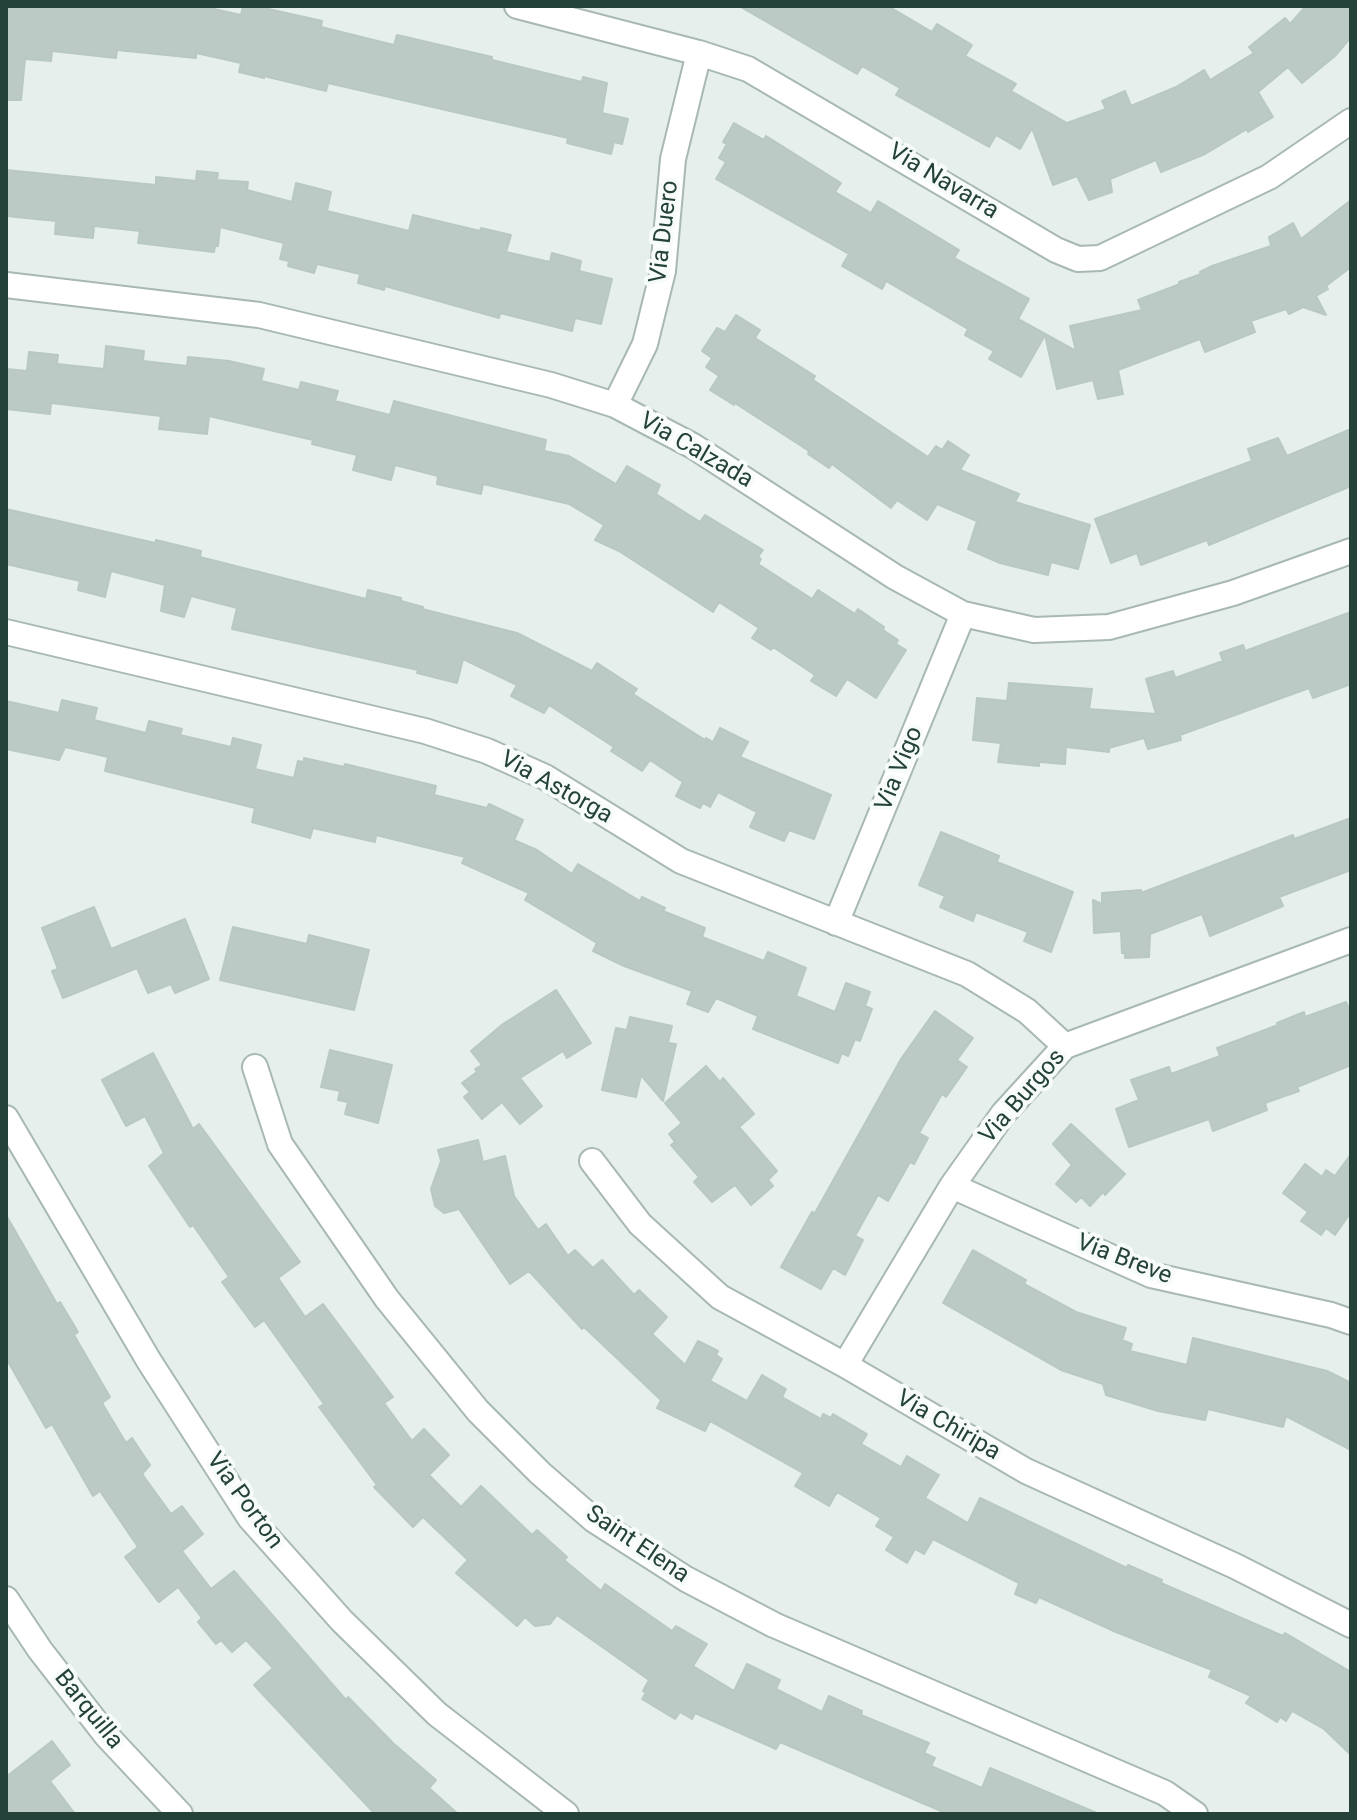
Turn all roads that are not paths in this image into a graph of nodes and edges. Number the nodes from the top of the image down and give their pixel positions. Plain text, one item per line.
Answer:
1 (517, 6) edge
2 (699, 53) junction
3 (1351, 121) edge
4 (6, 285) edge
5 (615, 405) junction
6 (1351, 551) edge
7 (963, 614) junction
8 (6, 632) edge
9 (836, 923) junction
10 (1351, 940) edge
11 (1065, 1046) junction
12 (255, 1067) dead end
13 (6, 1118) edge
14 (592, 1161) dead end
15 (952, 1186) junction
16 (1351, 1322) edge
17 (845, 1365) junction
18 (6, 1599) edge
19 (1351, 1625) edge
20 (1159, 1804) edge
21 (180, 1814) edge
22 (566, 1814) edge
23 (1195, 1814) edge

1 - 2 street, Via Navarra
2 - 3 street, Via Navarra
2 - 5 street, Via Duero
4 - 5 street, Via Calzada
5 - 7 street, Via Calzada
6 - 7 street, Via Calzada
7 - 9 street, Via Vigo
8 - 9 street, Via Astorga
9 - 11 street, Via Astorga
10 - 11 street, Via Burgos
11 - 15 street, Via Burgos
12 - 20 street, Saint Elena
13 - 22 street, Via Porton
14 - 17 street, Via Chiripa
15 - 16 street, Via Breve
15 - 17 street, Via Burgos
17 - 19 street, Via Chiripa
18 - 21 street, Barquilla
20 - 23 street, Saint Elena

